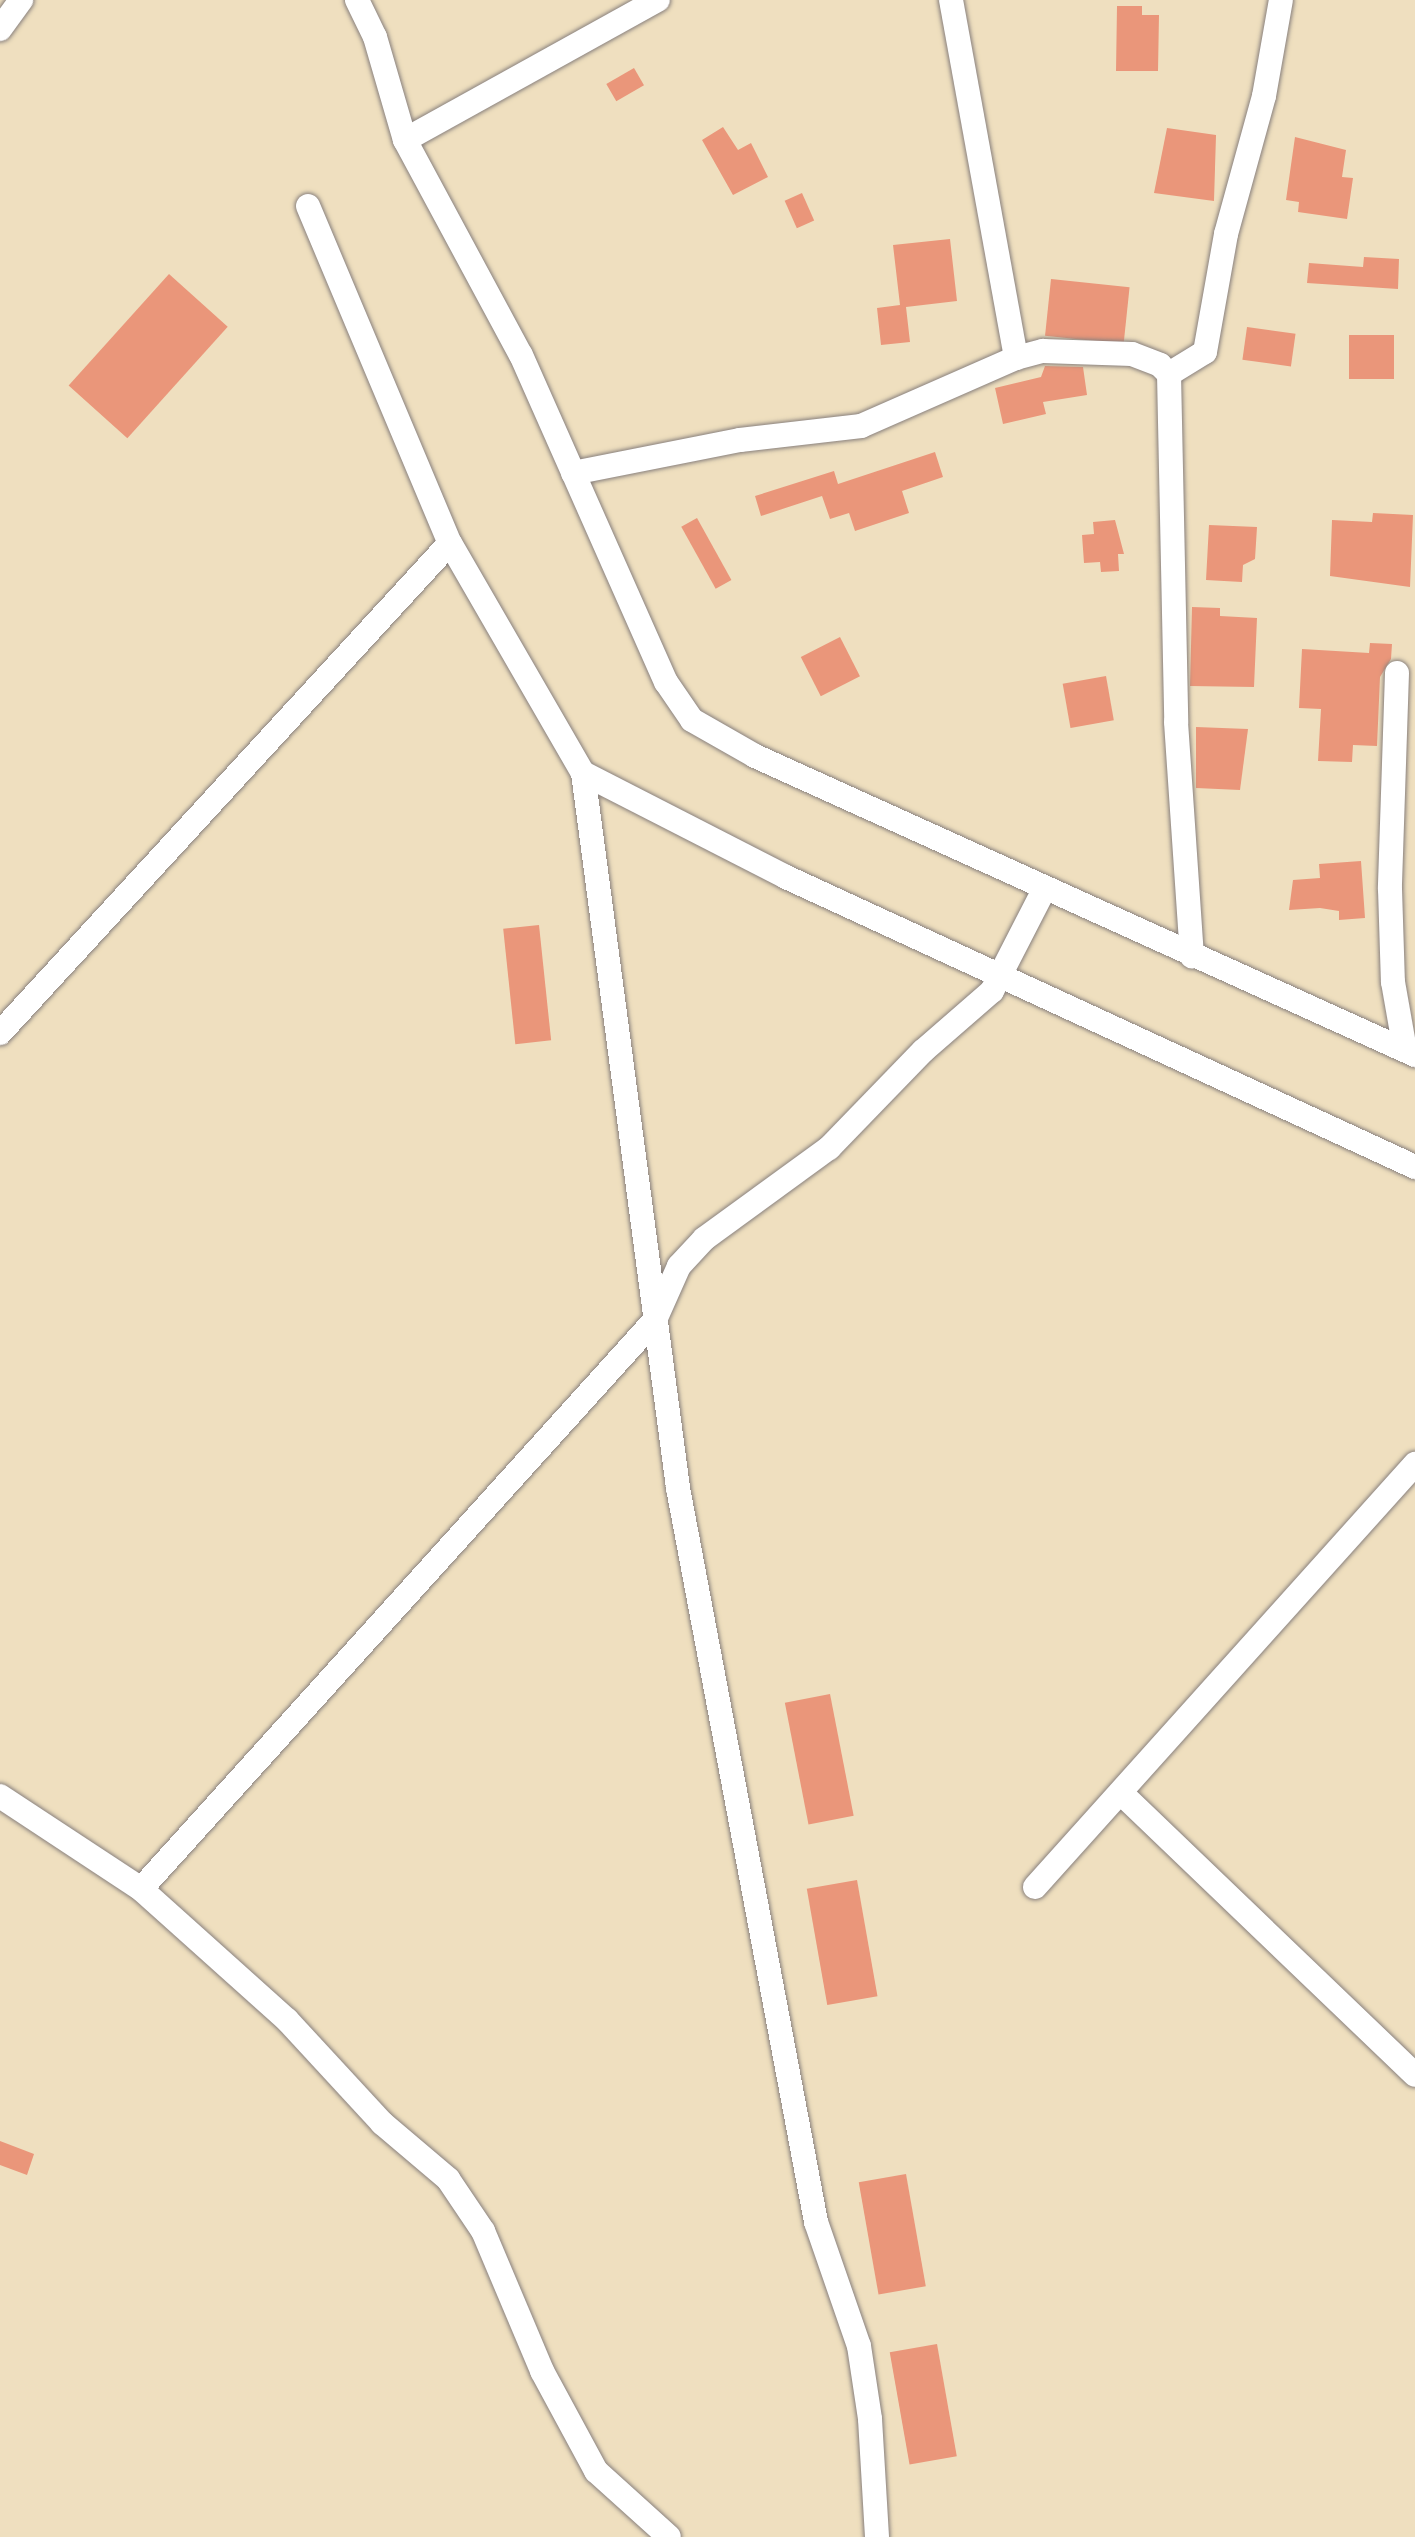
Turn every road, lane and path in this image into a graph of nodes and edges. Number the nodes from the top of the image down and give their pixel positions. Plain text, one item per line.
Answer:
1 (21, 0) edge
2 (357, 0) edge
3 (658, 0) edge
4 (951, 0) edge
5 (1281, 0) edge
6 (0, 29) edge
7 (405, 140) junction
8 (308, 206) dead end
9 (1016, 358) junction
10 (1169, 374) junction
11 (573, 473) junction
12 (450, 543) junction
13 (1397, 673) dead end
14 (583, 773) junction
15 (1045, 888) junction
16 (1192, 956) junction
17 (1004, 973) junction
18 (0, 1033) edge
19 (1410, 1053) edge
20 (1415, 1167) edge
21 (655, 1320) junction
22 (1415, 1464) edge
23 (1121, 1793) junction
24 (0, 1796) edge
25 (1035, 1887) dead end
26 (141, 1889) junction
27 (1415, 2075) edge
28 (669, 2537) edge
29 (877, 2537) edge

1 - 6 street
2 - 7 street
3 - 7 street
4 - 9 street
5 - 10 street
7 - 11 street
8 - 12 street
9 - 10 street
9 - 11 street
10 - 16 street
11 - 15 street
12 - 14 street
12 - 18 street
13 - 19 street
14 - 17 street
14 - 21 street
15 - 16 street
15 - 17 street
16 - 19 street
17 - 20 street
17 - 21 street
21 - 26 street
21 - 29 street
22 - 23 street
23 - 25 street
23 - 27 street
24 - 26 street
26 - 28 street

